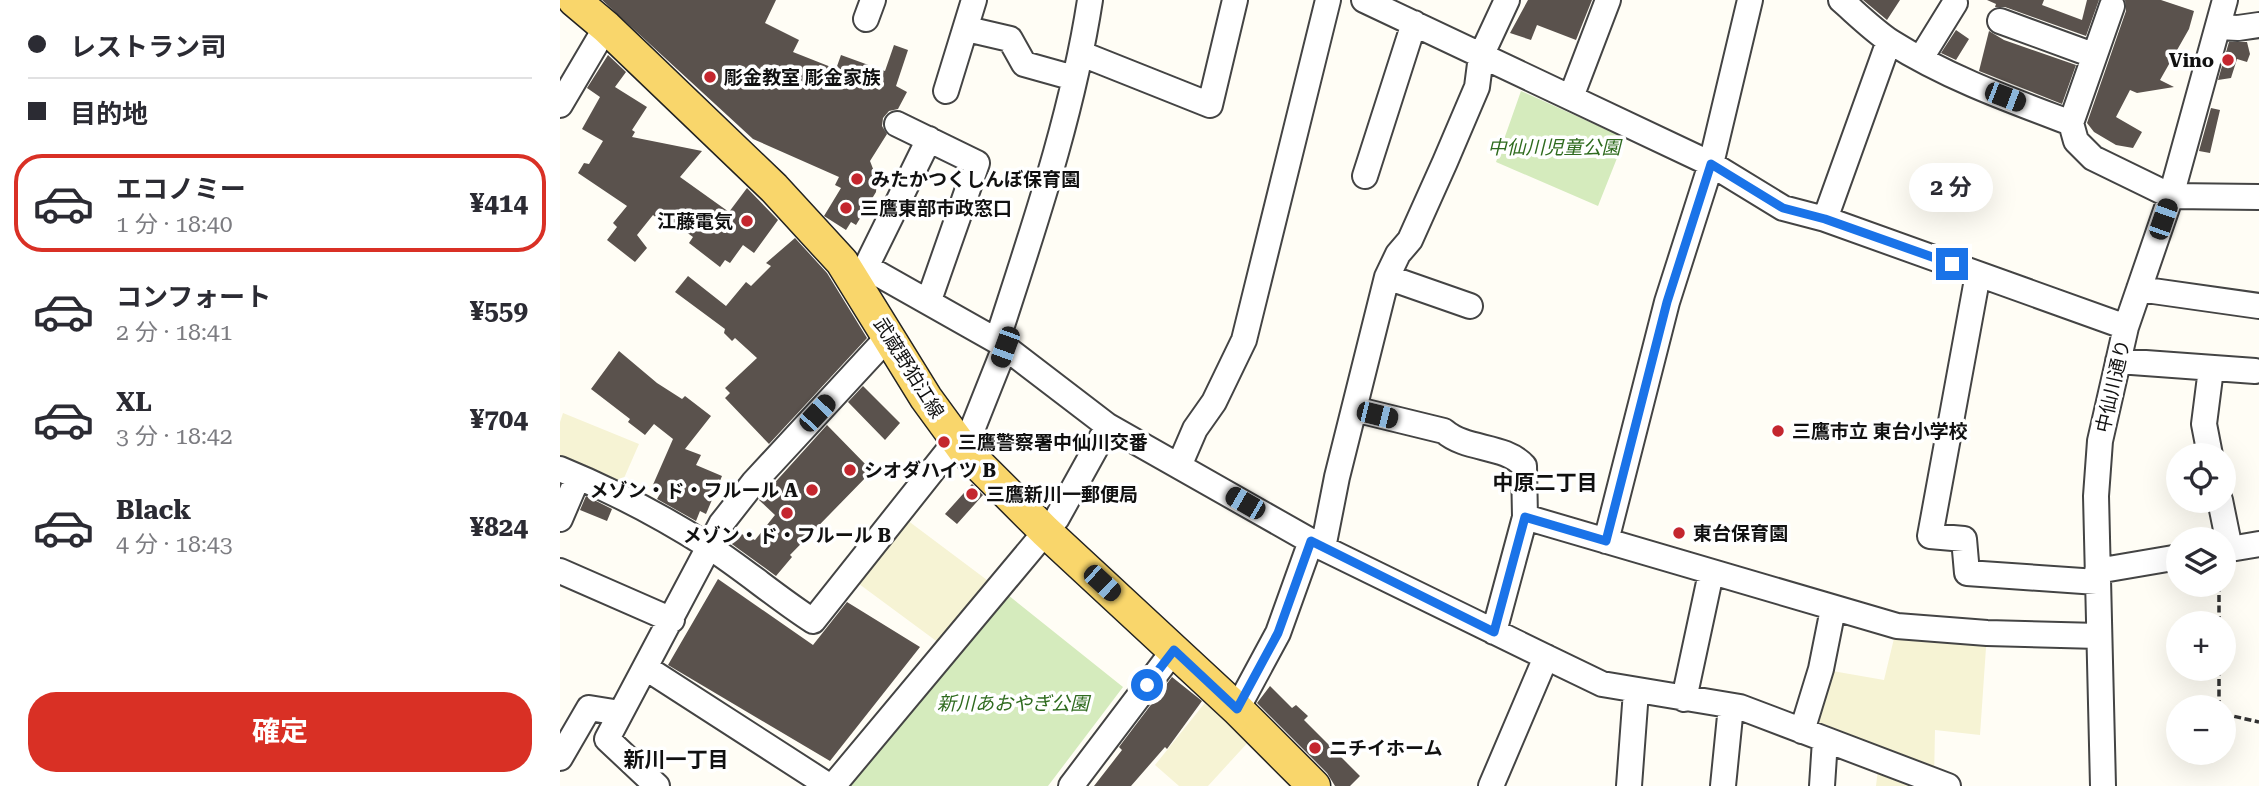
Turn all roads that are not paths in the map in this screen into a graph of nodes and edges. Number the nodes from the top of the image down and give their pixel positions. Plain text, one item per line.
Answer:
1 (574, 0) edge
2 (974, 0) edge
3 (1090, 0) edge
4 (1235, 0) edge
5 (1328, 0) edge
6 (1364, 0) edge
7 (1507, 0) edge
8 (1608, 0) edge
9 (1750, 0) edge
10 (1841, 0) edge
11 (2225, 0) edge
12 (1955, 3) dead end
13 (2112, 6) dead end
14 (2000, 21) dead end
15 (1414, 23) junction
16 (2259, 25) edge
17 (606, 27) junction
18 (2218, 27) junction
19 (967, 29) junction
20 (1889, 41) junction
21 (1082, 54) junction
22 (2093, 55) junction
23 (1481, 56) junction
24 (1921, 58) junction
25 (1074, 78) junction
26 (946, 91) dead end
27 (1570, 97) junction
28 (560, 105) edge
29 (2071, 123) junction
30 (897, 124) dead end
31 (929, 139) junction
32 (1711, 164) junction
33 (1365, 176) dead end
34 (2171, 196) junction
35 (2259, 197) edge
36 (1825, 219) junction
37 (859, 272) junction
38 (1978, 274) junction
39 (1387, 277) junction
40 (2139, 289) junction
41 (929, 300) junction
42 (1470, 306) dead end
43 (2259, 306) edge
44 (2126, 327) junction
45 (889, 336) junction
46 (1001, 344) junction
47 (2118, 361) junction
48 (2211, 369) junction
49 (2255, 371) dead end
50 (1354, 409) junction
51 (1108, 425) junction
52 (2208, 443) edge
53 (960, 445) junction
54 (1179, 466) junction
55 (569, 473) edge
56 (1525, 517) junction
57 (560, 519) edge
58 (1045, 531) junction
59 (1606, 541) junction
60 (2259, 544) edge
61 (1317, 545) junction
62 (710, 547) junction
63 (2236, 548) edge
64 (2166, 561) edge
65 (560, 571) edge
66 (1712, 573) junction
67 (2097, 577) junction
68 (1833, 609) junction
69 (672, 620) junction
70 (1494, 632) junction
71 (2099, 636) junction
72 (1174, 650) junction
73 (1546, 657) junction
74 (646, 668) junction
75 (1636, 691) junction
76 (1684, 699) junction
77 (1731, 706) junction
78 (1237, 709) junction
79 (621, 713) junction
80 (567, 733) edge
81 (1813, 735) junction
82 (560, 758) edge
83 (657, 786) edge
84 (831, 786) edge
85 (1071, 786) edge
86 (1314, 786) edge
87 (1491, 786) edge
88 (1629, 786) edge
89 (1723, 786) edge
90 (1822, 786) edge
91 (1948, 786) edge
92 (2103, 786) edge

1 - 17 main road, 武蔵野狛江線
2 - 19 street
3 - 21 street
4 - 21 street
5 - 54 street
6 - 15 street
7 - 23 street
8 - 27 street
9 - 32 street
10 - 20 street
11 - 18 street, 中仙川通り
12 - 24 street
13 - 22 street
14 - 22 street
15 - 23 street
15 - 33 street
16 - 18 street
17 - 28 street
17 - 37 main road, 武蔵野狛江線
18 - 34 street, 中仙川通り
19 - 25 street
19 - 26 street
20 - 24 street
20 - 36 street
21 - 25 street
22 - 29 street
23 - 27 street
23 - 39 street
24 - 29 street
25 - 46 street
27 - 32 street
29 - 34 street
30 - 31 street
31 - 37 street
31 - 41 street
32 - 36 street
32 - 59 street
34 - 35 street
34 - 40 street, 中仙川通り
36 - 38 street
37 - 41 street
37 - 45 main road, 武蔵野狛江線
38 - 44 street
38 - 67 street
39 - 42 street
39 - 50 street
40 - 43 street
40 - 44 street, 中仙川通り
41 - 46 street
44 - 47 street, 中仙川通り
45 - 53 main road, 武蔵野狛江線
45 - 62 street
46 - 51 street
46 - 53 street
47 - 48 street
47 - 67 street, 中仙川通り
48 - 49 street
48 - 52 street
50 - 56 street
50 - 61 street
51 - 54 street
51 - 58 street
53 - 58 main road, 武蔵野狛江線
53 - 62 street
54 - 61 street
55 - 57 street
55 - 62 street
56 - 59 street
56 - 70 street
58 - 72 main road, 武蔵野狛江線
58 - 84 street
59 - 66 street
60 - 63 street
61 - 70 street
61 - 78 street
62 - 69 street
64 - 67 street
65 - 69 street
66 - 68 street
66 - 76 street
67 - 71 street, 中仙川通り
68 - 71 street
68 - 81 street
69 - 74 street
70 - 73 street
71 - 92 street, 中仙川通り
72 - 78 main road, 武蔵野狛江線
72 - 85 street
73 - 75 street
73 - 87 street
74 - 79 street
74 - 84 street
75 - 76 street
75 - 88 street
76 - 77 street
77 - 81 street
77 - 89 street
78 - 86 main road, 武蔵野狛江線
79 - 80 street
79 - 83 street
80 - 82 street
81 - 90 street
81 - 91 street

